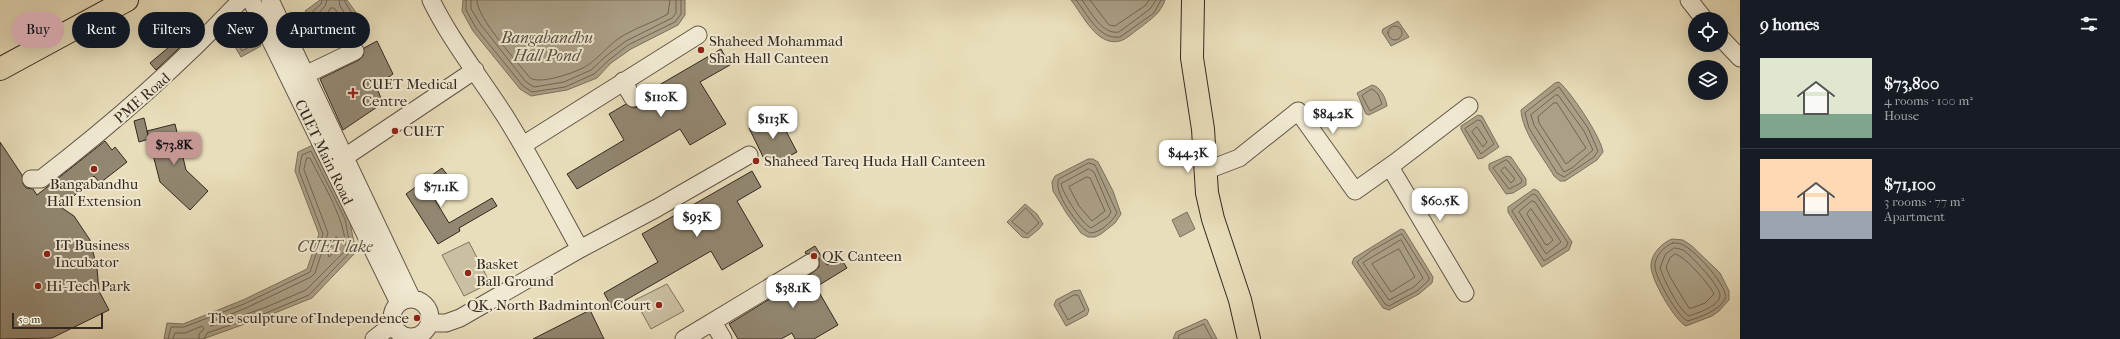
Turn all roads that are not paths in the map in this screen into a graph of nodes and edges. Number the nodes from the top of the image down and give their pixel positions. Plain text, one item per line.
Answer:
1 (127, 0) edge
2 (241, 0) edge
3 (250, 0) edge
4 (270, 0) edge
5 (431, 0) edge
6 (1193, 0) edge
7 (1689, 0) edge
8 (1698, 12) edge
9 (698, 35) dead end
10 (1728, 45) edge
11 (355, 51) dead end
12 (1740, 58) edge
13 (472, 66) junction
14 (0, 69) edge
15 (305, 75) junction
16 (623, 81) junction
17 (633, 98) dead end
18 (1469, 106) dead end
19 (523, 145) junction
20 (749, 155) dead end
21 (345, 157) junction
22 (1390, 167) junction
23 (1205, 171) junction
24 (31, 179) dead end
25 (580, 249) junction
26 (810, 263) dead end
27 (1465, 293) dead end
28 (406, 301) junction
29 (713, 322) junction
30 (392, 325) junction
31 (422, 334) edge
32 (374, 339) edge
33 (684, 339) edge
34 (723, 339) edge
35 (1249, 339) edge

1 - 14 main road
2 - 24 street, PME Road
3 - 28 street, CUET Main Road
4 - 15 street, CUET Main Road
5 - 13 street
6 - 23 main road
7 - 8 street
9 - 16 street
10 - 12 street
11 - 15 street
13 - 19 street
13 - 21 street
15 - 21 street, CUET Main Road
16 - 17 street
16 - 19 street
18 - 22 street
19 - 25 street
20 - 25 street
21 - 28 street, CUET Main Road
22 - 23 street
22 - 27 street
23 - 35 main road
25 - 31 street
26 - 29 street
28 - 30 street
28 - 31 street
29 - 33 street
29 - 34 street
30 - 31 street
30 - 32 street

